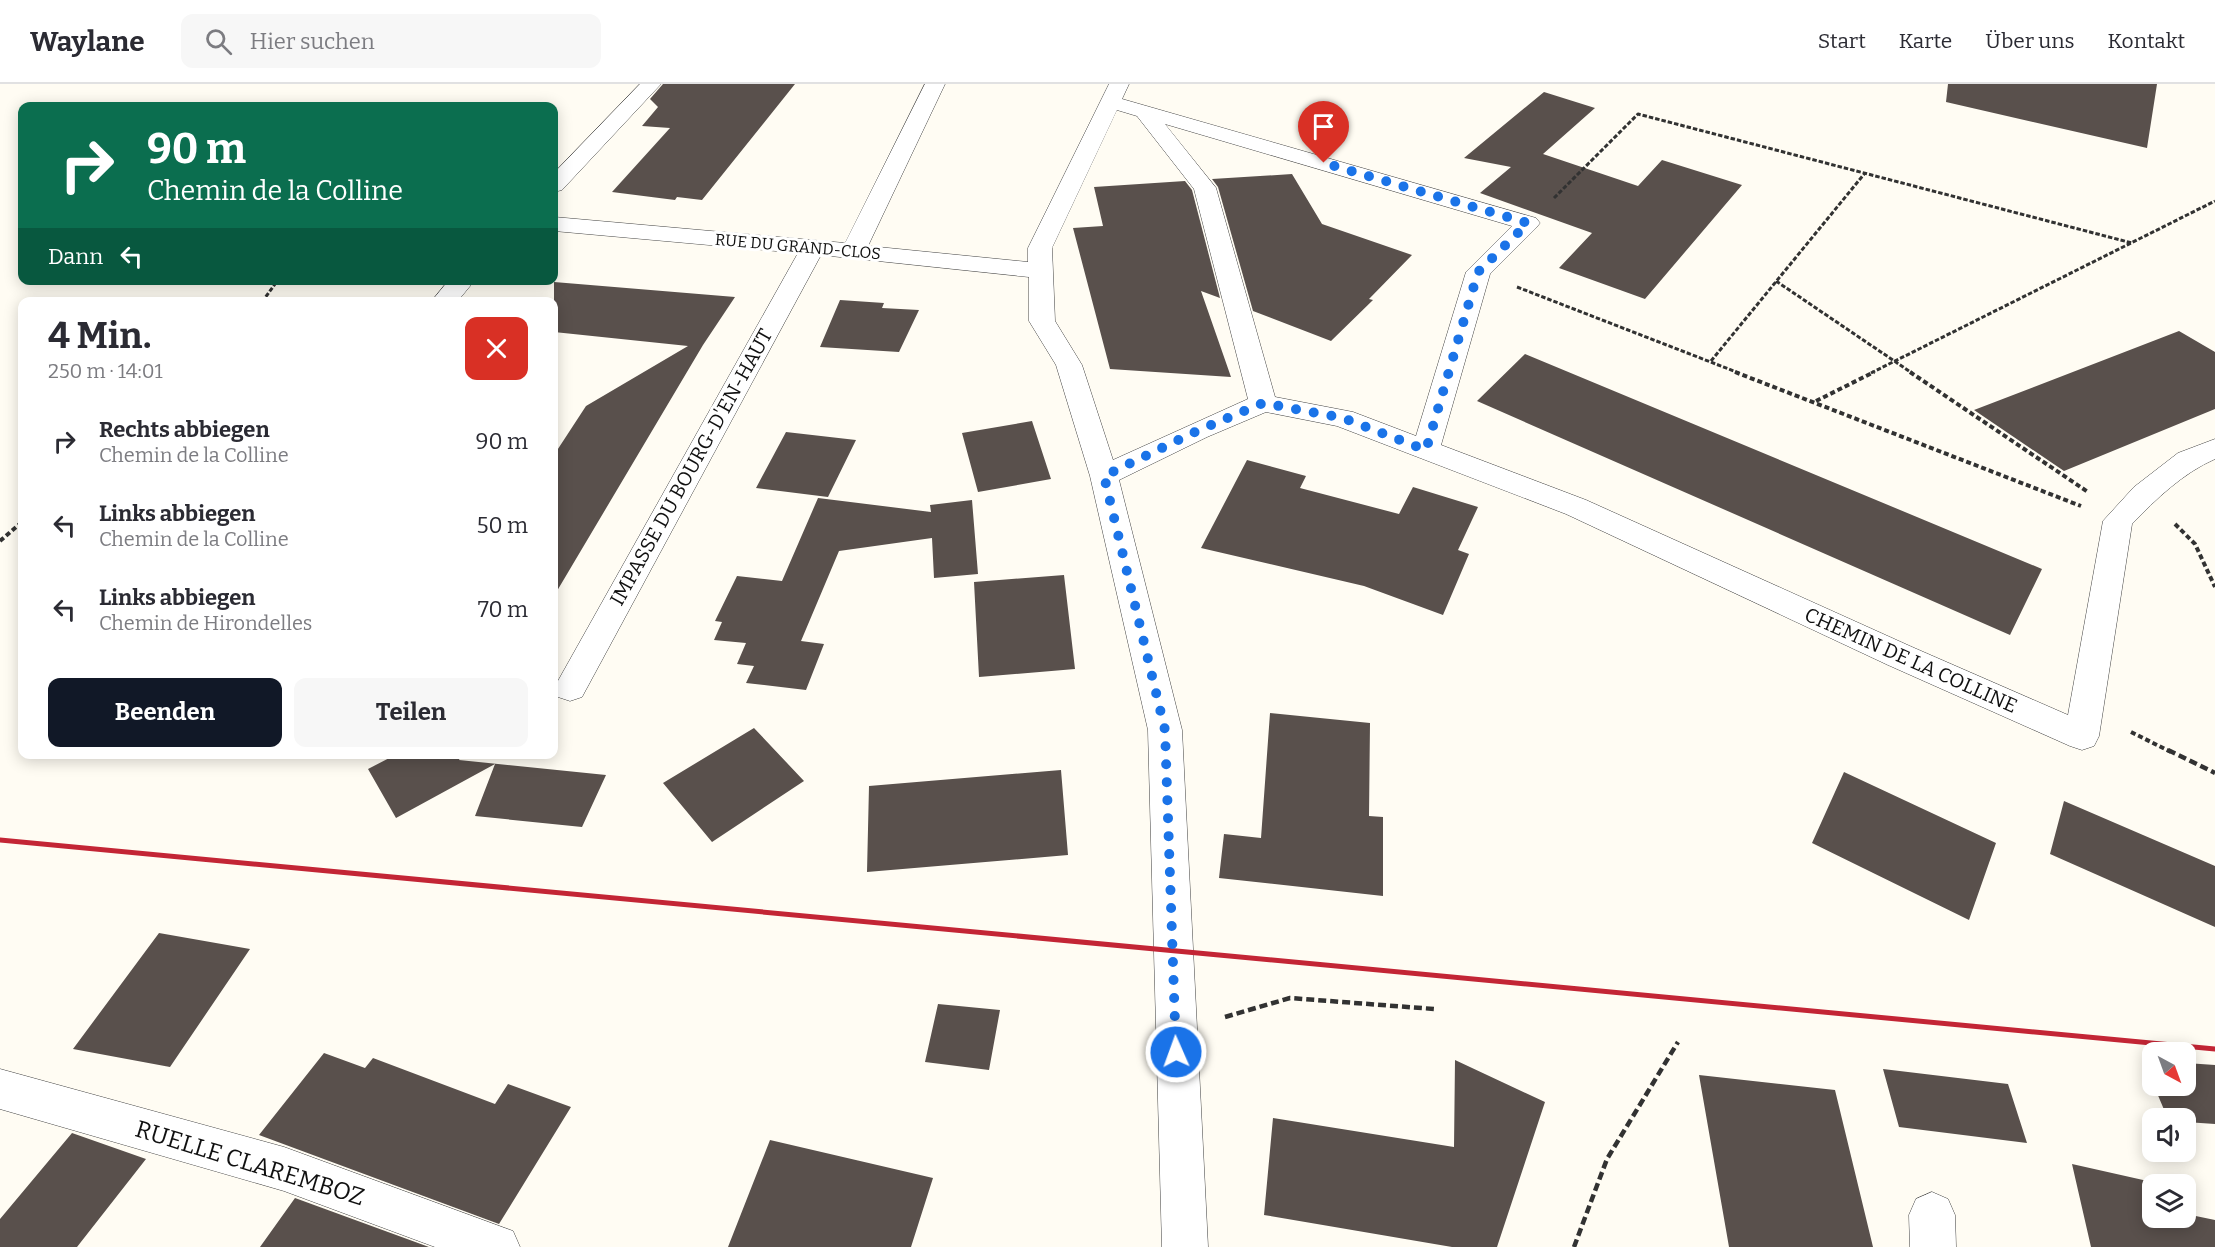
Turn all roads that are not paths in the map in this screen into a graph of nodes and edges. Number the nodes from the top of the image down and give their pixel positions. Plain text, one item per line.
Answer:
1 (651, 84) edge
2 (935, 84) edge
3 (1115, 93) edge
4 (1146, 114) junction
5 (558, 181) edge
6 (558, 224) edge
7 (813, 247) junction
8 (853, 251) junction
9 (1041, 271) junction
10 (458, 285) edge
11 (448, 297) edge
12 (1263, 403) junction
13 (2215, 448) edge
14 (1426, 450) junction
15 (1104, 476) junction
16 (570, 688) dead end
17 (0, 1089) edge
18 (497, 1247) edge
19 (1185, 1247) edge

1 - 5 street
2 - 8 street
3 - 4 street
3 - 9 street
4 - 12 street
4 - 14 street
6 - 7 street, RUE DU GRAND-CLOS
7 - 8 street, RUE DU GRAND-CLOS
7 - 16 street, IMPASSE DU BOURG-D'EN-HAUT
8 - 9 street, RUE DU GRAND-CLOS
9 - 15 street
10 - 11 street
12 - 14 street, CHEMIN DE LA COLLINE
12 - 15 street
13 - 14 street, CHEMIN DE LA COLLINE
15 - 19 street
17 - 18 street, RUELLE CLAREMBOZ

